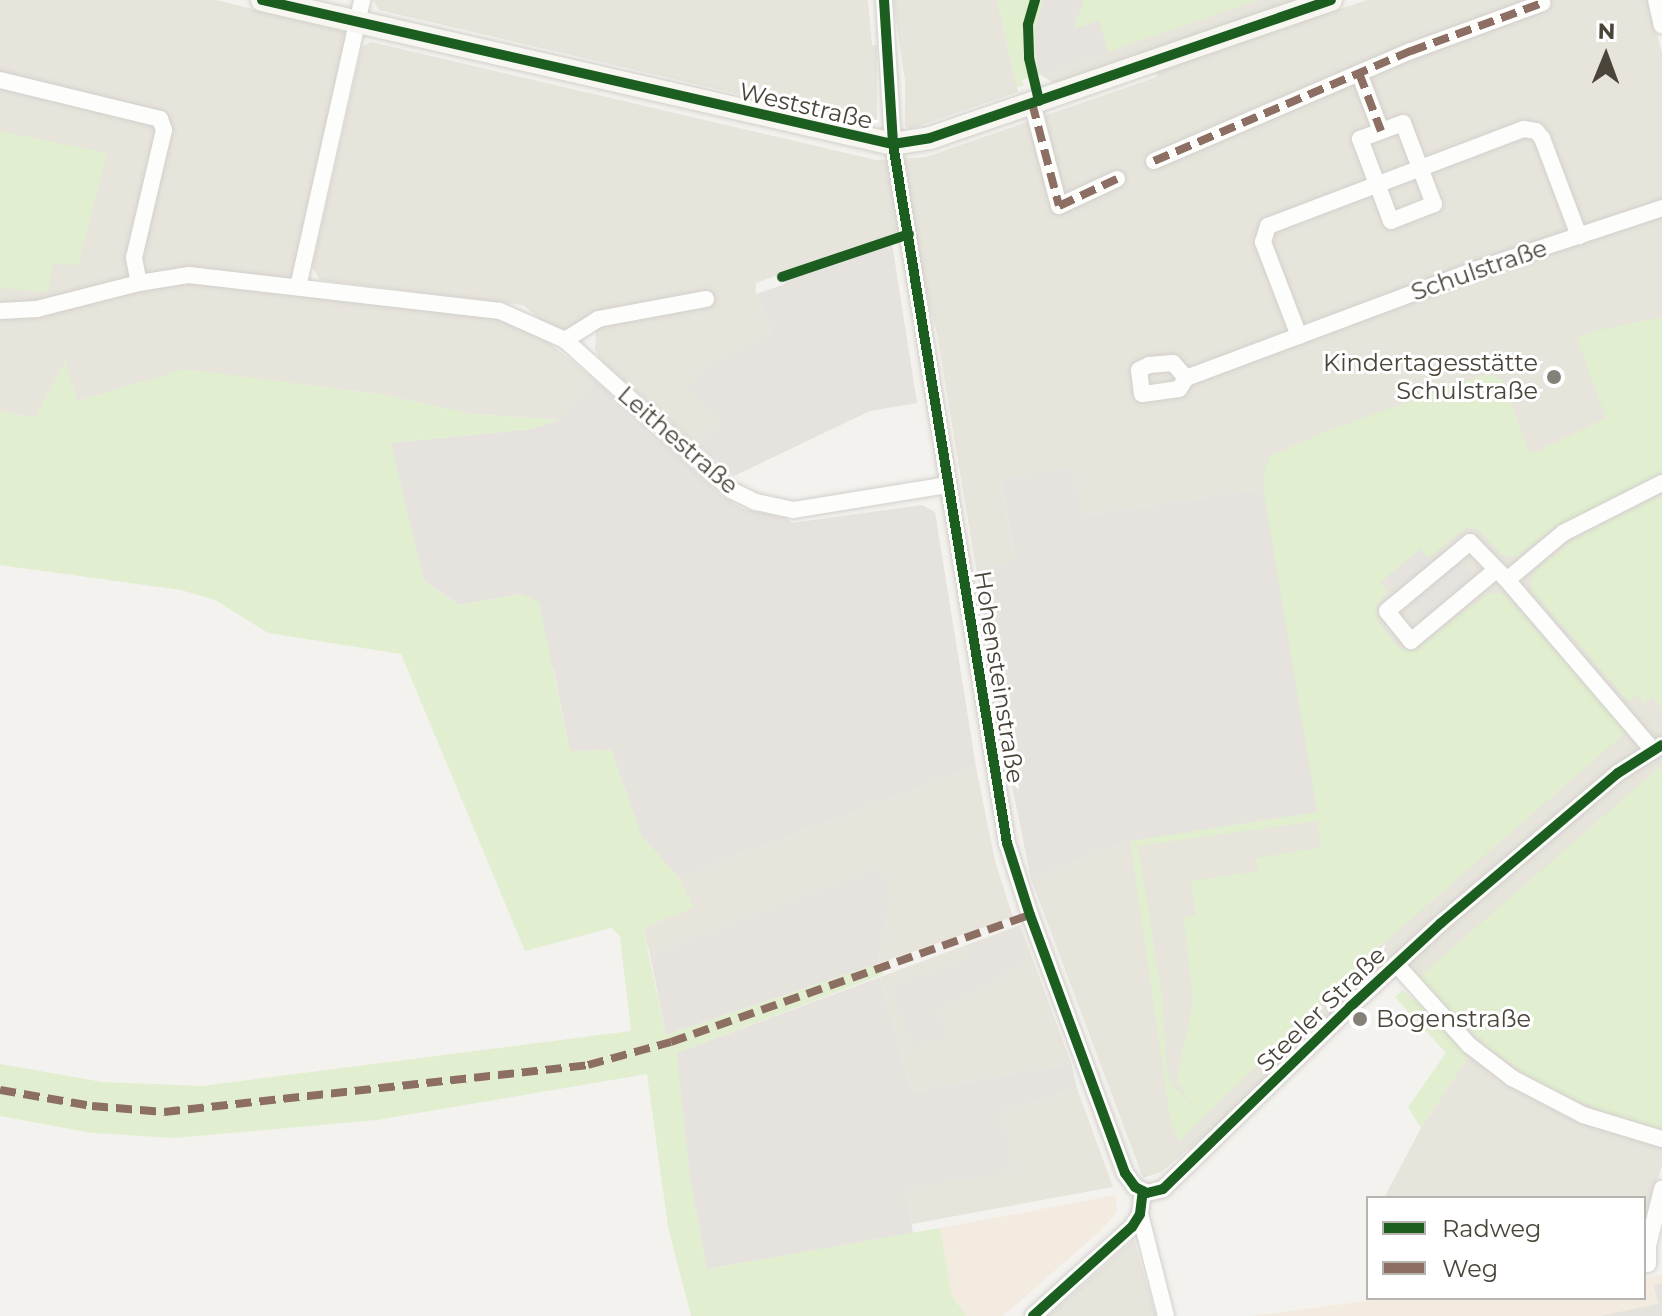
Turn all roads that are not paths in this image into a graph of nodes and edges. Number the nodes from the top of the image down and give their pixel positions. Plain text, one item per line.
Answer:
1 (262, 0) edge
2 (884, 0) edge
3 (1331, 0) edge
4 (1656, 0) edge
5 (1542, 3) dead end
6 (360, 11) edge
7 (1662, 25) edge
8 (1359, 73) junction
9 (0, 80) edge
10 (1032, 103) junction
11 (1381, 131) junction
12 (893, 144) junction
13 (1154, 161) dead end
14 (1421, 168) junction
15 (1117, 179) dead end
16 (1377, 185) junction
17 (1662, 208) edge
18 (1579, 236) junction
19 (139, 283) junction
20 (298, 287) junction
21 (706, 299) dead end
22 (0, 311) edge
23 (1299, 336) junction
24 (565, 340) junction
25 (1186, 378) dead end
26 (1662, 483) edge
27 (948, 485) junction
28 (1501, 575) junction
29 (1657, 747) edge
30 (1396, 964) junction
31 (1662, 1139) edge
32 (1662, 1189) edge
33 (1143, 1191) junction
34 (1140, 1214) junction
35 (1648, 1264) dead end
36 (1033, 1316) edge
37 (1166, 1316) edge

1 - 6 street, Weststraße
2 - 12 street, Hohensteinstraße
3 - 10 street, Weststraße
4 - 7 street
5 - 8 street
6 - 12 street, Weststraße
6 - 20 street
8 - 11 street
8 - 13 street
9 - 19 street
10 - 12 street, Weststraße
10 - 15 street
11 - 14 street
11 - 16 street
12 - 27 street, Hohensteinstraße
14 - 16 street
14 - 16 street
14 - 18 street
16 - 23 street
17 - 18 street, Schulstraße
18 - 23 street, Schulstraße
19 - 20 street, Leithestraße
19 - 22 street, Leithestraße
20 - 24 street, Leithestraße
21 - 24 street
23 - 25 street, Schulstraße
24 - 27 street, Leithestraße
26 - 28 street
27 - 33 street, Hohensteinstraße
28 - 28 street
28 - 29 street
29 - 30 street, Steeler Straße
30 - 31 street
30 - 33 street, Steeler Straße
32 - 35 street
33 - 34 street
34 - 36 street
34 - 37 street

